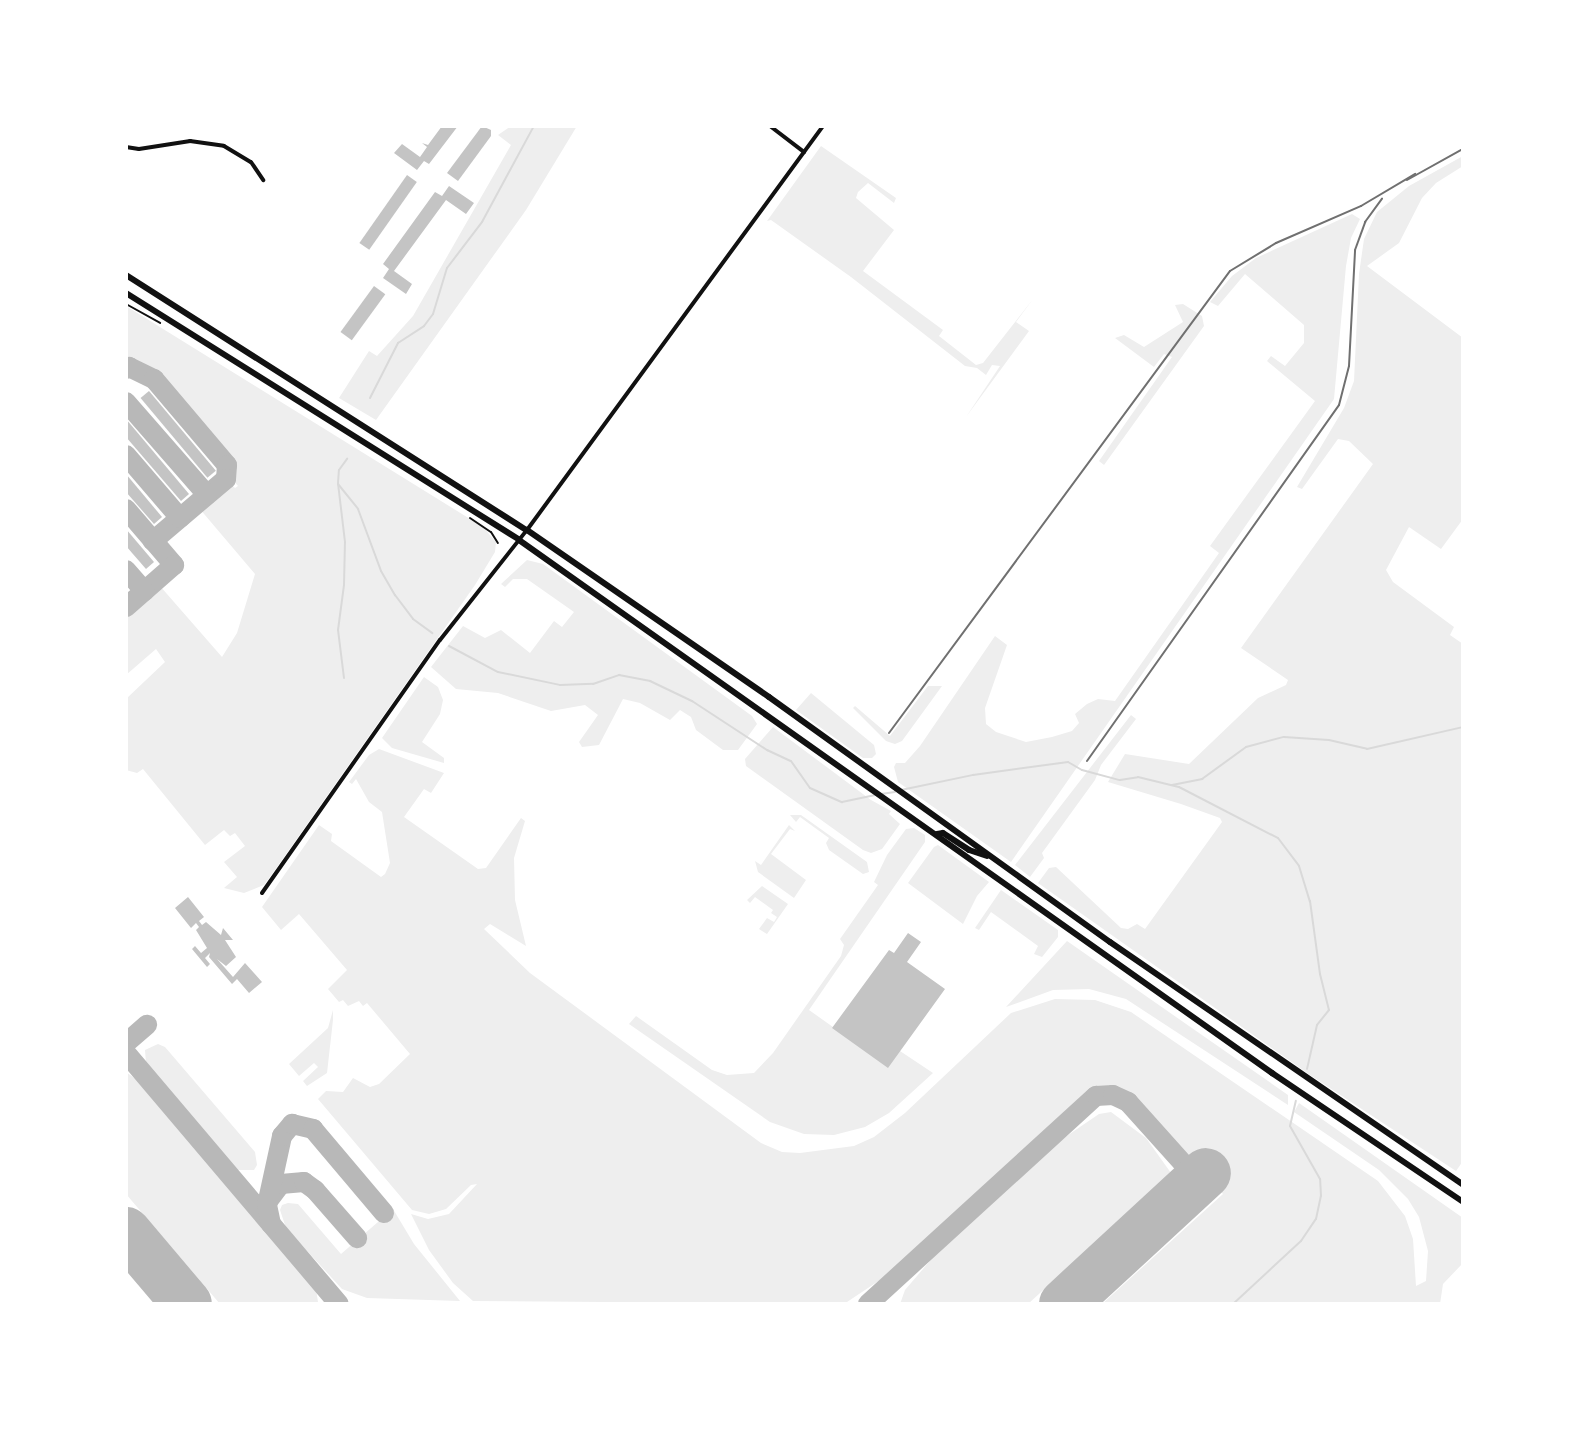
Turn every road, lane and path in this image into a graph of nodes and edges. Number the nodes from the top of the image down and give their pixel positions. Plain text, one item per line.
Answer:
1 (770, 126) edge
2 (823, 126) edge
3 (126, 147) edge
4 (804, 152) junction
5 (263, 180) dead end
6 (126, 275) edge
7 (151, 290) junction
8 (126, 293) edge
9 (143, 303) junction
10 (126, 304) edge
11 (160, 323) dead end
12 (385, 438) junction
13 (378, 449) junction
14 (527, 530) junction
15 (519, 540) junction
16 (717, 661) junction
17 (709, 673) junction
18 (937, 834) junction
19 (992, 857) junction
20 (262, 893) dead end
21 (1463, 1185) edge
22 (1463, 1202) edge

1 - 4 street
2 - 4 street
3 - 5 street
4 - 14 street
6 - 7 main road
7 - 9 main road
7 - 12 main road
8 - 9 main road
9 - 13 main road
10 - 11 path
12 - 13 main road
12 - 14 main road
13 - 15 main road
14 - 15 street
14 - 16 main road
15 - 17 main road
15 - 20 street
16 - 17 main road
16 - 19 main road
17 - 18 main road
18 - 19 main road
18 - 22 main road
19 - 21 main road

